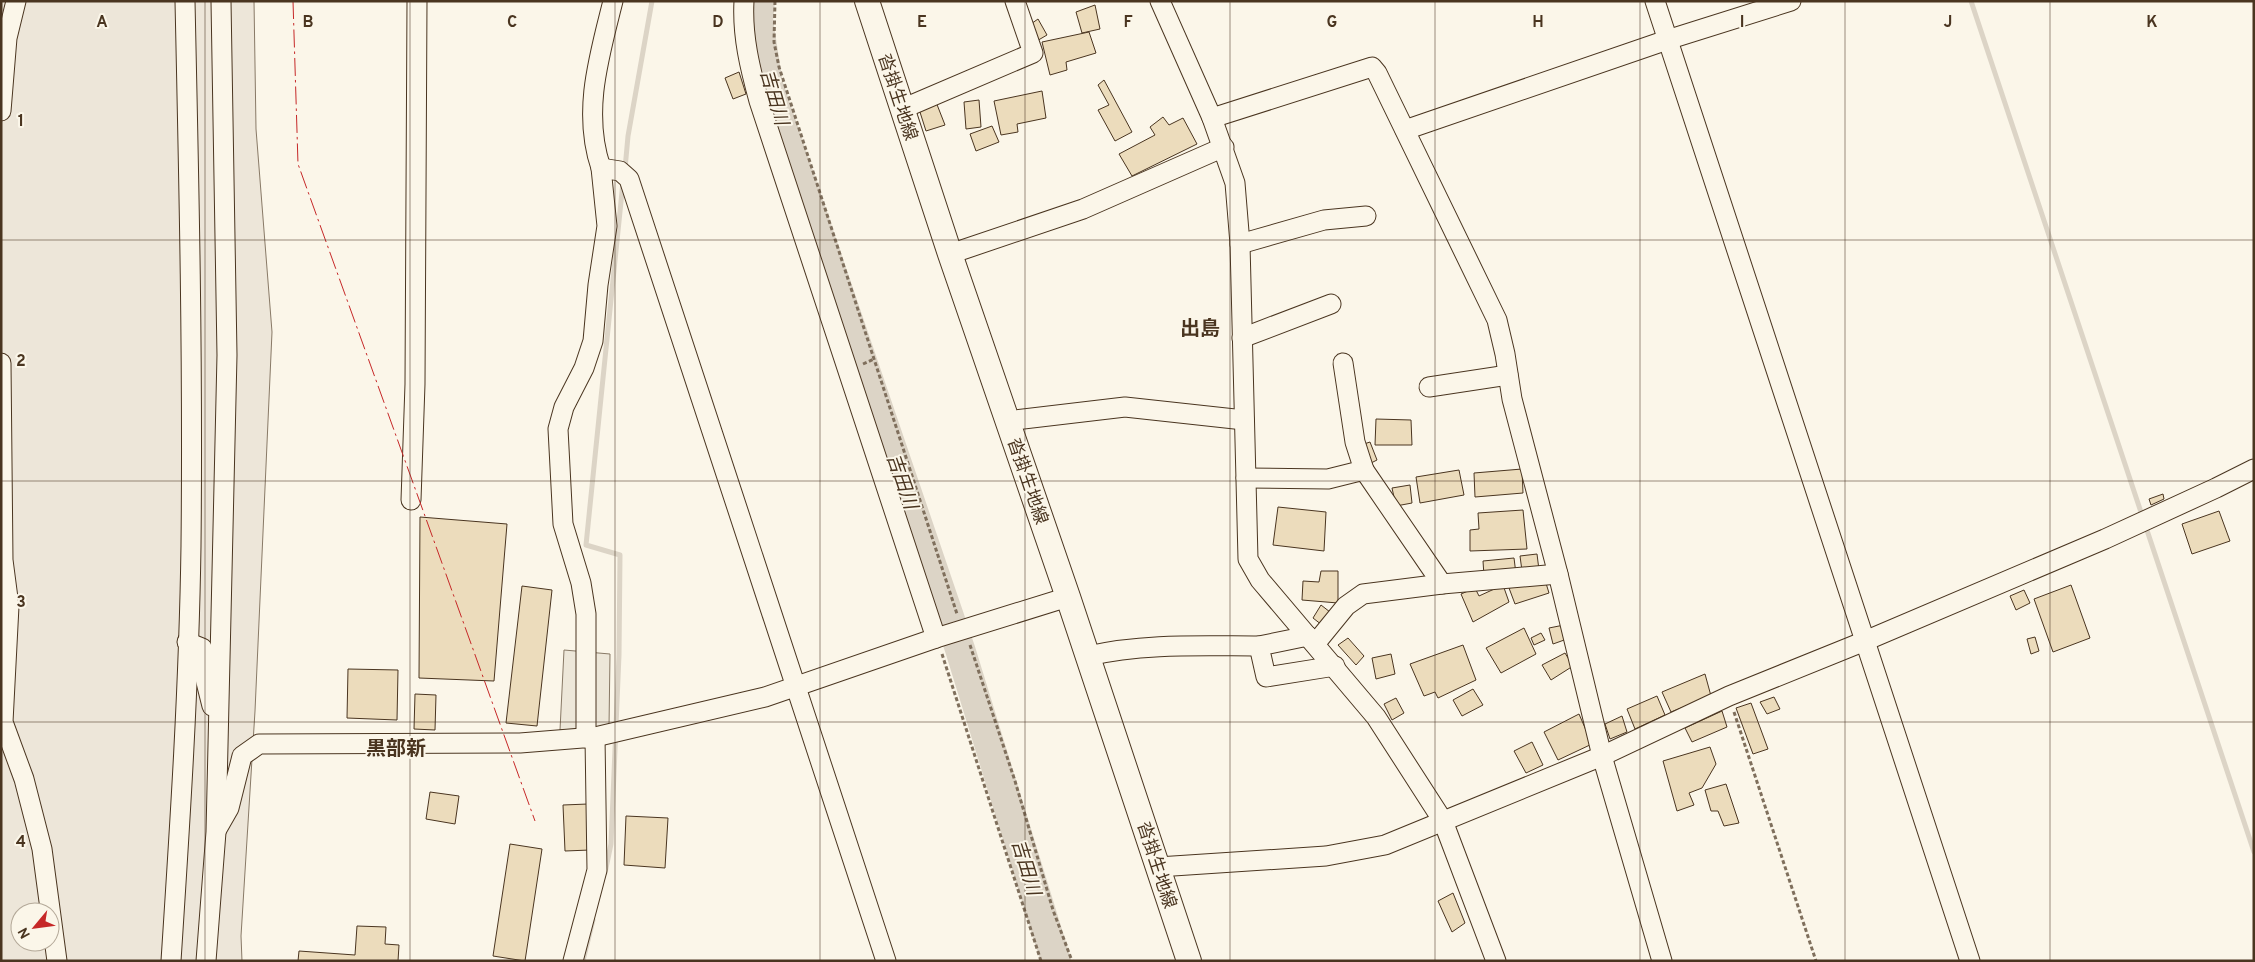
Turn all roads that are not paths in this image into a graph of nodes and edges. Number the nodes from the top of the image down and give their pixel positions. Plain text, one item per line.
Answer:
1 (16, 1) edge
2 (185, 1) edge
3 (221, 1) edge
4 (417, 1) edge
5 (613, 1) edge
6 (744, 1) edge
7 (867, 1) edge
8 (1014, 1) edge
9 (1160, 1) edge
10 (1655, 1) edge
11 (1791, 1) edge
12 (1667, 40) junction
13 (902, 110) junction
14 (1, 111) edge
15 (1212, 118) junction
16 (1405, 130) junction
17 (1224, 147) junction
18 (601, 168) junction
19 (1366, 216) dead end
20 (1240, 244) junction
21 (950, 254) junction
22 (1331, 304) dead end
23 (1242, 338) junction
24 (1, 363) edge
25 (1343, 363) dead end
26 (1508, 375) junction
27 (1429, 386) dead end
28 (1244, 420) junction
29 (1007, 421) junction
30 (2254, 468) edge
31 (1364, 470) junction
32 (1246, 478) junction
33 (411, 500) dead end
34 (1558, 574) junction
35 (1442, 584) junction
36 (1068, 597) junction
37 (937, 638) junction
38 (1312, 640) junction
39 (1865, 641) junction
40 (187, 642) junction
41 (1259, 646) junction
42 (1088, 656) junction
43 (1335, 666) junction
44 (795, 687) junction
45 (218, 729) junction
46 (590, 738) junction
47 (1602, 756) junction
48 (1443, 821) junction
49 (216, 832) junction
50 (1158, 866) junction
51 (57, 961) edge
52 (171, 961) edge
53 (206, 961) edge
54 (573, 961) edge
55 (886, 961) edge
56 (1189, 961) edge
57 (1496, 961) edge
58 (1662, 961) edge
59 (1970, 961) edge

1 - 14 street
2 - 40 street
3 - 45 street
4 - 33 street
5 - 18 street
6 - 37 street
7 - 13 main road, 沓掛生地線
8 - 13 street
9 - 15 street
10 - 12 street
11 - 12 street
12 - 16 street
12 - 39 street
13 - 21 main road, 沓掛生地線
15 - 16 street
15 - 17 street
16 - 26 street
17 - 20 street
17 - 21 street
18 - 44 street
18 - 46 street
19 - 20 street
20 - 23 street
21 - 29 main road, 沓掛生地線
22 - 23 street
23 - 28 street
24 - 51 street
25 - 31 street
26 - 27 street
26 - 34 street
28 - 29 street
28 - 32 street
29 - 36 main road, 沓掛生地線
30 - 39 street
31 - 32 street
31 - 35 street
32 - 38 street
34 - 35 street
34 - 47 street
35 - 38 street
36 - 37 street
36 - 42 main road, 沓掛生地線
37 - 44 street
38 - 41 street
38 - 43 street
39 - 47 street
39 - 59 street
40 - 45 street
40 - 52 street
41 - 42 street
41 - 43 street
42 - 50 main road, 沓掛生地線
43 - 48 street
44 - 46 street
44 - 55 street
45 - 49 street
46 - 49 street
46 - 54 street
47 - 48 street
47 - 58 street
48 - 50 street
48 - 57 street
49 - 53 street
50 - 56 main road, 沓掛生地線

